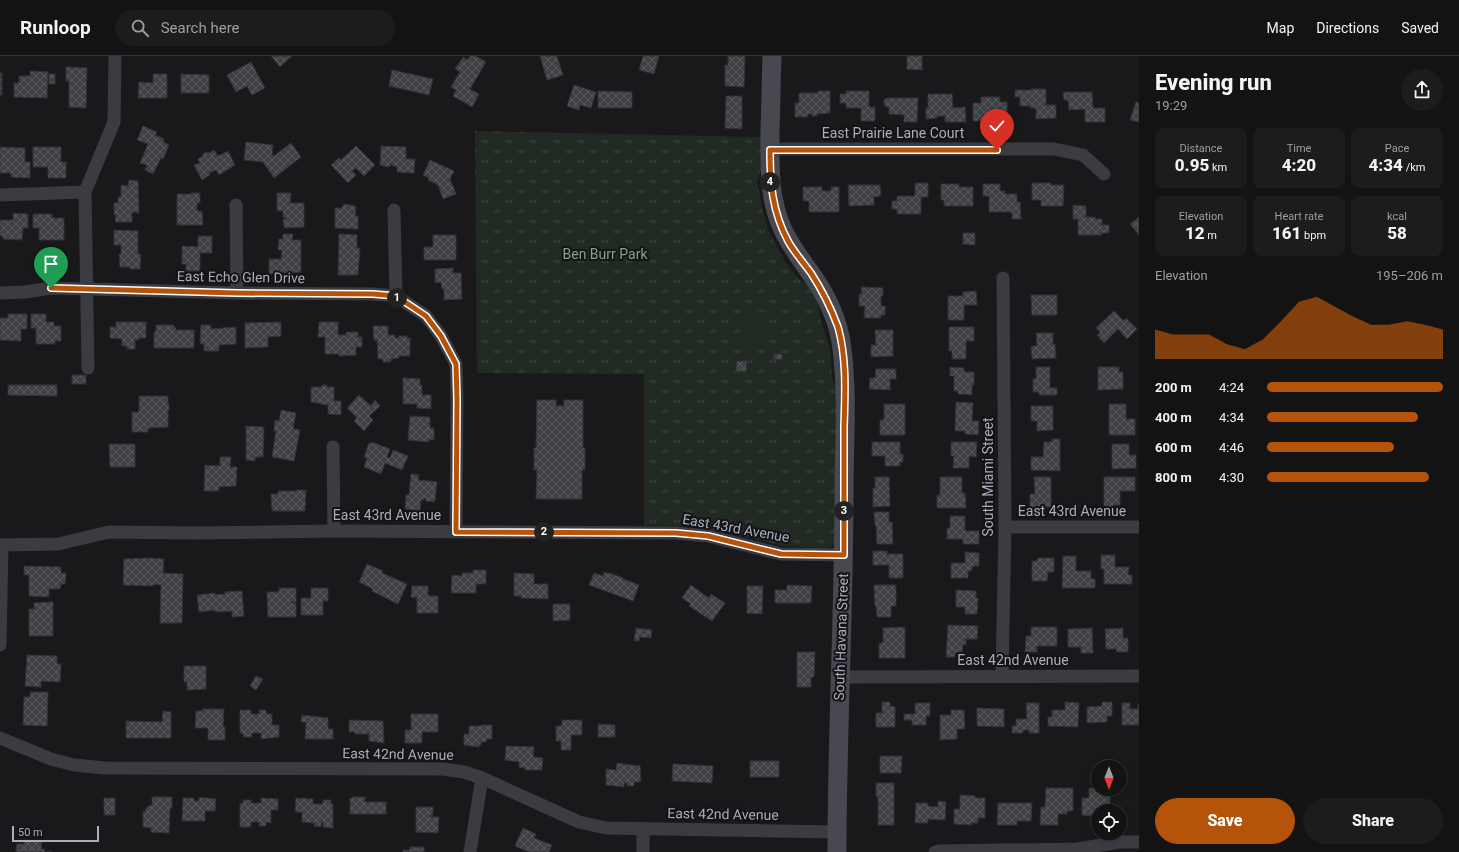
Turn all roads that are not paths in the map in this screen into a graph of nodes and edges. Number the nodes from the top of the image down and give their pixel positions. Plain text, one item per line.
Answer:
1 (115, 56) edge
2 (772, 56) edge
3 (770, 150) junction
4 (1104, 174) dead end
5 (85, 192) junction
6 (0, 194) edge
7 (236, 205) dead end
8 (394, 210) dead end
9 (1003, 278) dead end
10 (86, 289) junction
11 (0, 293) edge
12 (237, 293) junction
13 (396, 296) junction
14 (88, 368) dead end
15 (333, 447) dead end
16 (1005, 527) junction
17 (1139, 527) edge
18 (334, 531) junction
19 (456, 532) junction
20 (1, 545) edge
21 (844, 555) junction
22 (0, 645) edge
23 (1002, 676) junction
24 (1139, 676) edge
25 (839, 677) junction
26 (0, 738) edge
27 (482, 778) junction
28 (643, 829) junction
29 (837, 832) junction
30 (1139, 842) edge
31 (470, 852) edge
32 (643, 852) edge
33 (837, 852) edge
34 (935, 852) edge

1 - 5 street
2 - 3 street, South Havana Street
3 - 4 street, East Prairie Lane Court
3 - 21 street, South Havana Street
5 - 6 street
5 - 10 street
7 - 12 street
8 - 13 street
9 - 16 street, South Miami Street
10 - 11 street, East Echo Glen Drive
10 - 12 street, East Echo Glen Drive
10 - 14 street
12 - 13 street, East Echo Glen Drive
13 - 19 street
15 - 18 street
16 - 17 street, East 43rd Avenue
16 - 23 street, South Miami Street
18 - 19 street, East 43rd Avenue
18 - 20 street, East 43rd Avenue
19 - 21 street, East 43rd Avenue
20 - 22 street
21 - 25 street, South Havana Street
23 - 24 street, East 42nd Avenue
23 - 25 street, East 42nd Avenue
25 - 29 street, South Havana Street
26 - 27 street, East 42nd Avenue
27 - 28 street, East 42nd Avenue
27 - 31 street
28 - 29 street, East 42nd Avenue
28 - 32 street
29 - 33 street, South Havana Street
30 - 34 street

